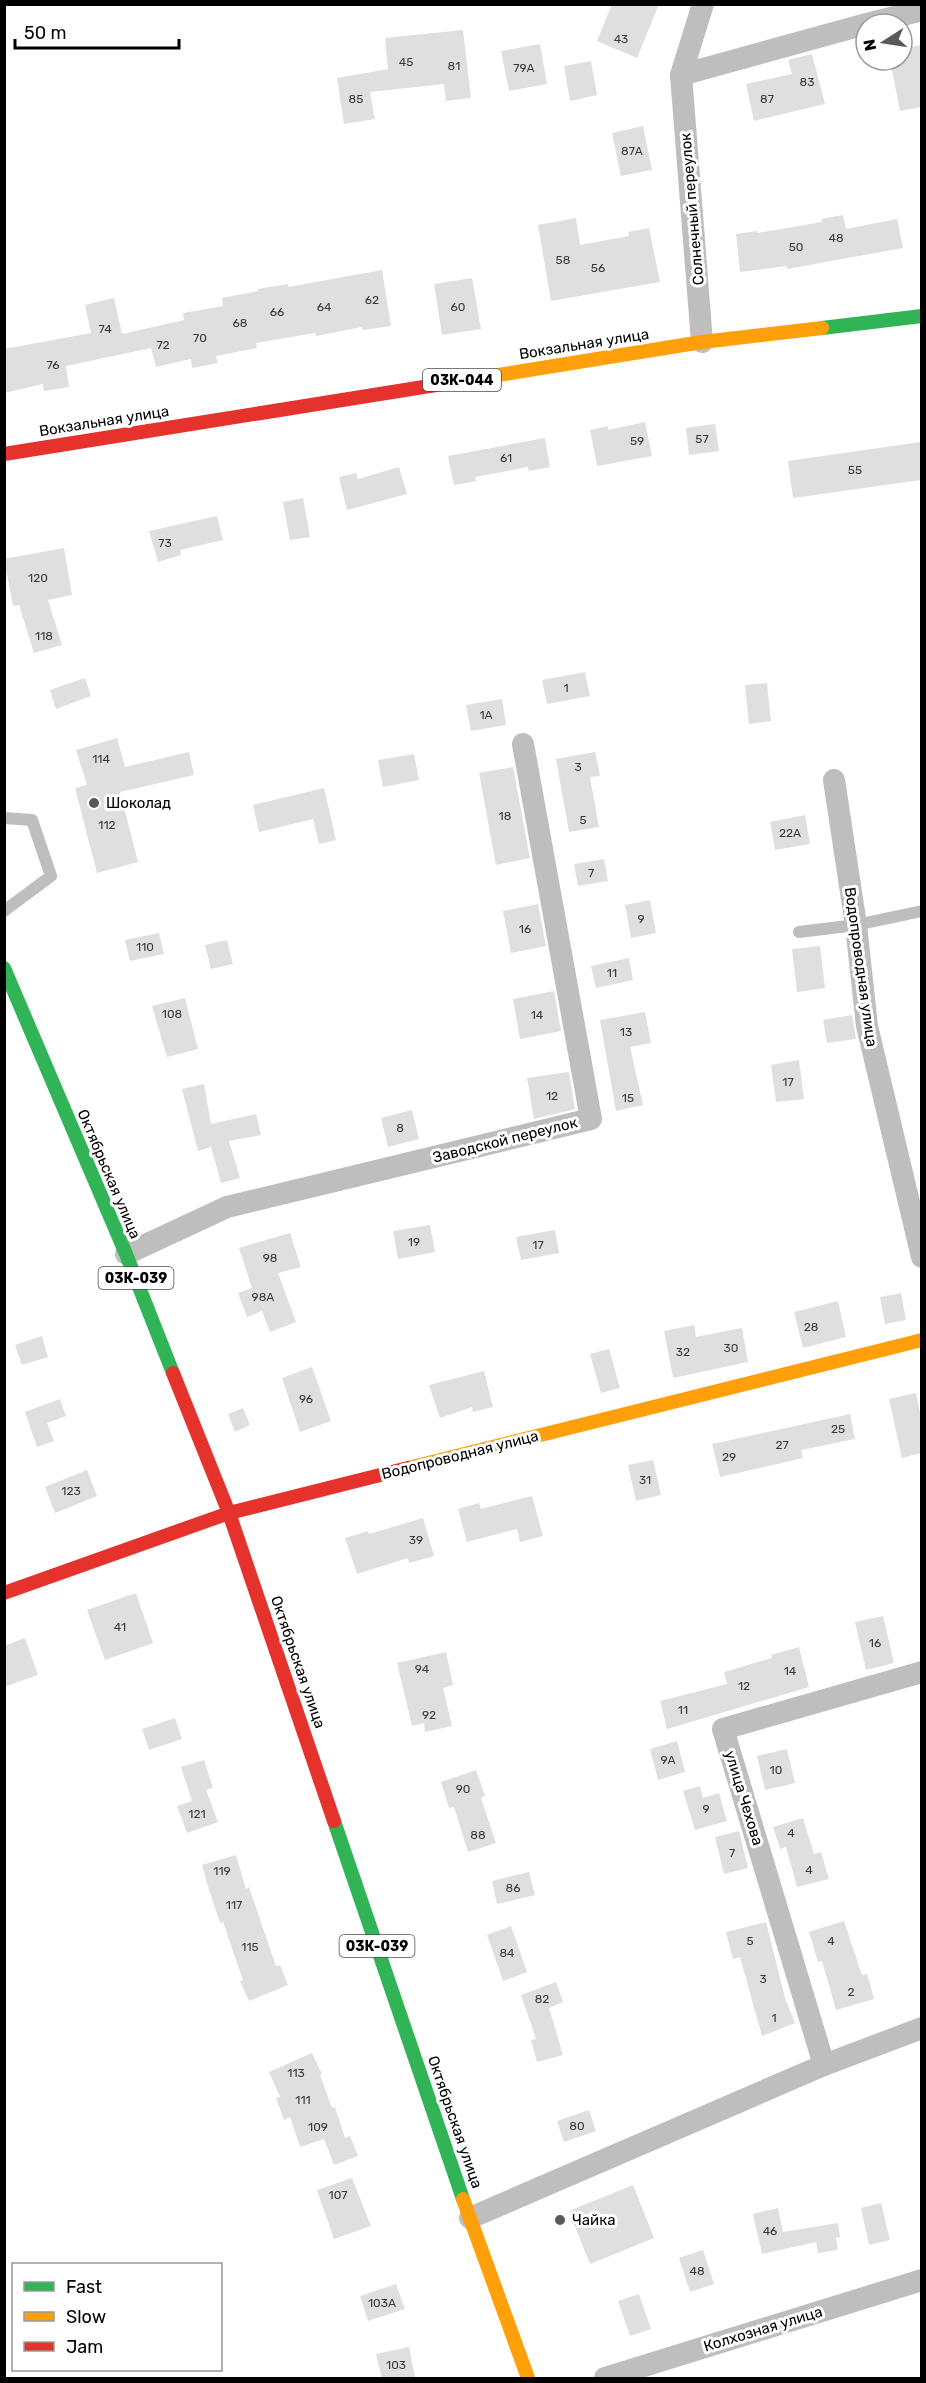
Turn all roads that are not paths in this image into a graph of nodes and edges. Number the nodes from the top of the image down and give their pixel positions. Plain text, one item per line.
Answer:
1 (703, 4) edge
2 (854, 27) edge
3 (681, 75) junction
4 (921, 316) edge
5 (702, 342) junction
6 (4, 454) edge
7 (523, 744) dead end
8 (834, 780) dead end
9 (4, 818) edge
10 (4, 911) edge
11 (921, 911) edge
12 (855, 925) junction
13 (799, 932) dead end
14 (4, 968) edge
15 (126, 1254) junction
16 (921, 1257) edge
17 (921, 1340) edge
18 (229, 1513) junction
19 (4, 1593) edge
20 (921, 1672) edge
21 (921, 2028) edge
22 (824, 2065) junction
23 (470, 2218) junction
24 (921, 2280) edge
25 (528, 2379) edge
26 (605, 2379) edge

1 - 3 street, Солнечный переулок
2 - 3 street
3 - 5 street, Солнечный переулок
4 - 5 main road, Вокзальная улица / 03К-044
5 - 6 main road, Вокзальная улица / 03К-044
7 - 15 street, Заводской переулок
8 - 12 street, Водопроводная улица
9 - 10 lane
11 - 12 lane
12 - 13 lane
12 - 16 street, Водопроводная улица
14 - 15 main road, Октябрьская улица / 03К-039
15 - 18 main road, Октябрьская улица / 03К-039
17 - 18 main road, Водопроводная улица
18 - 19 main road, Водопроводная улица
18 - 23 main road, Октябрьская улица / 03К-039
20 - 22 street, улица Чехова
21 - 22 street
22 - 23 street
23 - 25 main road, Октябрьская улица / 03К-039
24 - 26 street, Колхозная улица

